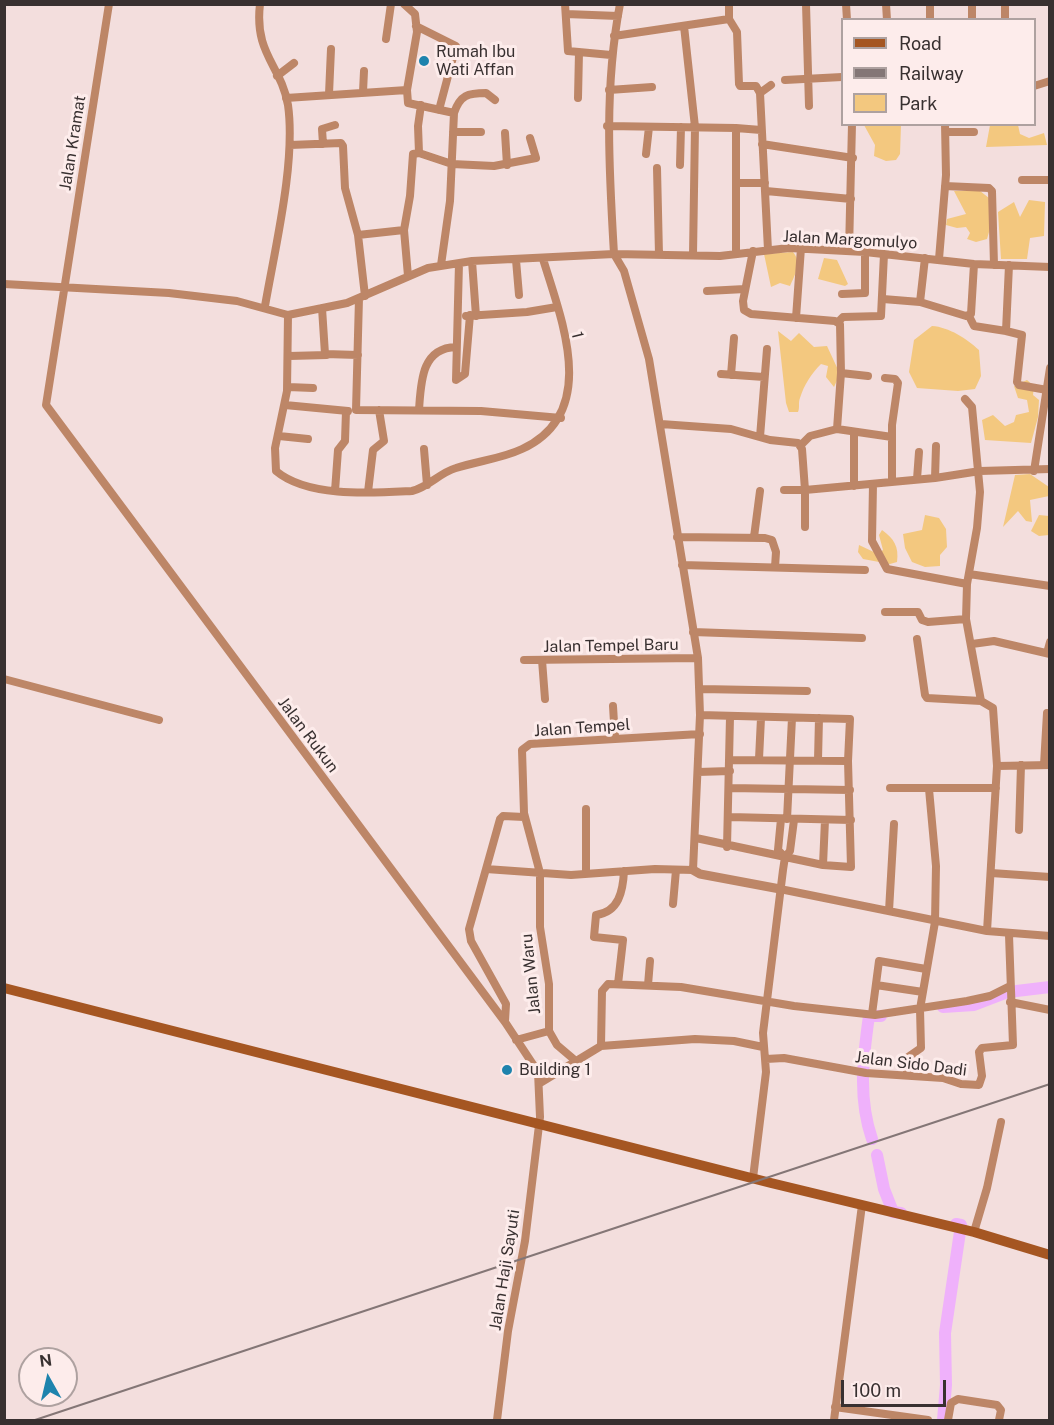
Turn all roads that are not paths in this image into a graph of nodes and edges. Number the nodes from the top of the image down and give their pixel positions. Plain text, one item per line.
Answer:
1 (109, 4) edge
2 (260, 4) edge
3 (391, 4) edge
4 (404, 4) edge
5 (565, 4) edge
6 (620, 4) edge
7 (729, 4) edge
8 (806, 4) edge
9 (566, 14) junction
10 (618, 16) junction
11 (729, 19) junction
12 (416, 26) junction
13 (684, 26) junction
14 (614, 36) junction
15 (386, 39) dead end
16 (331, 50) dead end
17 (579, 52) junction
18 (611, 55) junction
19 (294, 63) dead end
20 (364, 71) dead end
21 (277, 76) junction
22 (841, 77) edge
23 (809, 79) junction
24 (785, 80) dead end
25 (771, 85) dead end
26 (652, 87) dead end
27 (407, 90) junction
28 (609, 90) junction
29 (363, 92) junction
30 (760, 93) junction
31 (329, 94) junction
32 (286, 98) junction
33 (578, 98) dead end
34 (495, 100) dead end
35 (422, 105) junction
36 (809, 106) dead end
37 (439, 110) junction
38 (454, 112) junction
39 (335, 125) dead end
40 (607, 126) junction
41 (852, 126) edge
42 (649, 127) junction
43 (681, 127) junction
44 (695, 127) junction
45 (736, 128) junction
46 (945, 128) edge
47 (761, 130) junction
48 (453, 132) junction
49 (481, 132) dead end
50 (974, 132) dead end
51 (505, 133) dead end
52 (530, 138) dead end
53 (323, 144) junction
54 (762, 144) junction
55 (290, 145) junction
56 (419, 153) junction
57 (646, 154) dead end
58 (853, 158) junction
59 (452, 164) junction
60 (507, 165) junction
61 (680, 165) dead end
62 (657, 168) dead end
63 (1022, 180) dead end
64 (1050, 180) edge
65 (736, 183) junction
66 (945, 186) junction
67 (766, 187) junction
68 (850, 199) junction
69 (404, 230) junction
70 (358, 235) junction
71 (801, 248) junction
72 (768, 250) junction
73 (753, 251) junction
74 (849, 251) junction
75 (865, 252) junction
76 (614, 254) junction
77 (736, 254) junction
78 (884, 254) junction
79 (659, 255) junction
80 (693, 255) junction
81 (925, 258) junction
82 (543, 259) junction
83 (939, 259) junction
84 (516, 260) junction
85 (472, 261) junction
86 (459, 263) junction
87 (974, 264) junction
88 (441, 265) junction
89 (994, 265) junction
90 (1009, 265) junction
91 (1050, 267) edge
92 (408, 276) junction
93 (4, 284) edge
94 (64, 286) junction
95 (745, 289) junction
96 (707, 291) dead end
97 (842, 294) dead end
98 (519, 295) dead end
99 (362, 297) junction
100 (883, 299) junction
101 (920, 302) junction
102 (265, 306) junction
103 (557, 307) junction
104 (322, 308) junction
105 (288, 315) junction
106 (473, 315) junction
107 (459, 316) junction
108 (969, 316) junction
109 (796, 318) junction
110 (838, 322) junction
111 (1006, 331) junction
112 (734, 338) dead end
113 (456, 347) junction
114 (767, 349) dead end
115 (327, 355) junction
116 (358, 355) junction
117 (288, 356) junction
118 (1050, 369) edge
119 (841, 373) junction
120 (721, 374) dead end
121 (732, 375) junction
122 (867, 376) dead end
123 (764, 377) junction
124 (885, 378) dead end
125 (288, 387) junction
126 (313, 388) dead end
127 (1047, 390) junction
128 (965, 399) dead end
129 (46, 405) joint
130 (285, 405) junction
131 (356, 410) junction
132 (379, 410) junction
133 (419, 410) junction
134 (346, 411) junction
135 (561, 418) junction
136 (661, 424) junction
137 (837, 429) junction
138 (854, 432) junction
139 (279, 436) junction
140 (760, 437) junction
141 (892, 437) junction
142 (308, 439) dead end
143 (801, 445) junction
144 (936, 446) dead end
145 (424, 449) dead end
146 (919, 452) dead end
147 (1050, 469) edge
148 (980, 471) junction
149 (1034, 471) junction
150 (935, 478) junction
151 (917, 479) junction
152 (892, 481) junction
153 (873, 484) junction
154 (427, 485) junction
155 (854, 486) junction
156 (784, 490) dead end
157 (806, 490) junction
158 (335, 491) junction
159 (760, 491) dead end
160 (368, 492) junction
161 (805, 527) dead end
162 (677, 537) junction
163 (754, 537) junction
164 (682, 566) junction
165 (775, 567) junction
166 (866, 570) dead end
167 (969, 574) junction
168 (967, 584) junction
169 (1050, 586) edge
170 (885, 612) dead end
171 (966, 619) junction
172 (693, 632) junction
173 (862, 638) dead end
174 (917, 639) dead end
175 (1050, 642) edge
176 (972, 644) junction
177 (1048, 653) edge
178 (698, 658) junction
179 (524, 660) dead end
180 (543, 660) junction
181 (4, 679) edge
182 (701, 689) junction
183 (807, 691) dead end
184 (544, 699) dead end
185 (981, 701) junction
186 (613, 706) dead end
187 (1047, 713) dead end
188 (700, 715) junction
189 (730, 717) junction
190 (761, 718) junction
191 (792, 718) junction
192 (819, 718) junction
193 (159, 720) dead end
194 (700, 734) junction
195 (615, 739) junction
196 (759, 759) junction
197 (731, 760) junction
198 (789, 760) junction
199 (818, 760) junction
200 (848, 761) junction
201 (1022, 765) junction
202 (1047, 765) edge
203 (998, 766) junction
204 (730, 771) junction
205 (698, 772) junction
206 (730, 788) junction
207 (789, 788) junction
208 (890, 788) dead end
209 (996, 788) junction
210 (929, 789) junction
211 (850, 790) junction
212 (586, 809) dead end
213 (524, 817) junction
214 (730, 818) junction
215 (787, 819) junction
216 (825, 820) junction
217 (851, 820) junction
218 (894, 824) dead end
219 (1019, 830) dead end
220 (696, 838) junction
221 (727, 846) junction
222 (785, 857) junction
223 (823, 865) junction
224 (486, 869) junction
225 (676, 870) junction
226 (693, 870) junction
227 (625, 871) junction
228 (540, 873) junction
229 (991, 873) junction
230 (586, 874) junction
231 (1050, 877) edge
232 (780, 889) junction
233 (673, 904) dead end
234 (890, 911) junction
235 (935, 922) junction
236 (987, 931) junction
237 (1009, 935) junction
238 (1050, 936) edge
239 (650, 962) dead end
240 (926, 969) junction
241 (618, 984) junction
242 (648, 984) junction
243 (876, 985) junction
244 (1010, 986) junction
245 (4, 988) edge
246 (923, 992) junction
247 (1010, 1000) junction
248 (767, 1001) junction
249 (920, 1010) junction
250 (1050, 1010) edge
251 (872, 1014) junction
252 (505, 1022) junction
253 (549, 1031) junction
254 (516, 1040) junction
255 (601, 1046) junction
256 (763, 1047) junction
257 (766, 1059) junction
258 (577, 1062) junction
259 (907, 1075) junction
260 (540, 1083) junction
261 (1001, 1122) dead end
262 (539, 1124) junction
263 (753, 1178) junction
264 (862, 1205) junction
265 (964, 1230) junction
266 (1050, 1255) edge
267 (836, 1407) junction
268 (497, 1420) edge
269 (834, 1420) edge
270 (928, 1420) edge
271 (948, 1420) edge
272 (999, 1420) edge

1 - 94 street, Jalan Kramat
2 - 21 street
3 - 15 street
4 - 12 street
5 - 9 street
6 - 10 street
7 - 11 street
8 - 23 street
9 - 10 street
9 - 17 street
10 - 14 street
11 - 13 street
11 - 30 street
12 - 27 street
12 - 37 street
13 - 14 street
13 - 44 street
14 - 18 street
16 - 31 street
17 - 18 street
17 - 33 street
18 - 28 street
19 - 21 street
20 - 29 street
21 - 32 street
22 - 23 street
23 - 24 street
23 - 36 street
25 - 30 street
26 - 28 street
27 - 29 street
27 - 35 street
28 - 40 street
29 - 31 street
30 - 47 street
31 - 32 street
32 - 55 street
34 - 38 street
35 - 37 street
35 - 56 street
37 - 38 street
38 - 48 street
39 - 53 street
40 - 42 street
40 - 76 street
41 - 58 street
42 - 43 street
42 - 57 street
43 - 44 street
43 - 61 street
44 - 45 street
44 - 80 street
45 - 47 street
45 - 65 street
46 - 50 street
46 - 66 street
47 - 54 street
48 - 49 street
48 - 59 street
51 - 60 street
52 - 60 street
53 - 55 street
53 - 70 street
54 - 58 street
54 - 67 street
55 - 102 street
56 - 59 street
56 - 69 street
58 - 68 street
59 - 60 street
59 - 88 street
62 - 79 street
63 - 64 street
65 - 67 street
65 - 77 street
66 - 83 street
66 - 89 street
67 - 68 street
67 - 72 street
68 - 74 street
69 - 70 street
69 - 92 street
70 - 99 street
71 - 72 street, Jalan Margomulyo
71 - 74 street, Jalan Margomulyo
71 - 109 street
72 - 73 street, Jalan Margomulyo
73 - 77 street, Jalan Margomulyo
73 - 95 street
74 - 75 street, Jalan Margomulyo
75 - 78 street, Jalan Margomulyo
75 - 97 street
76 - 79 street, Jalan Margomulyo
76 - 82 street, Jalan Margomulyo
76 - 136 street
77 - 80 street, Jalan Margomulyo
78 - 81 street, Jalan Margomulyo
78 - 100 street
79 - 80 street, Jalan Margomulyo
81 - 83 street, Jalan Margomulyo
81 - 101 street
82 - 84 street, Jalan Margomulyo
82 - 103 street, 1
83 - 87 street, Jalan Margomulyo
84 - 85 street, Jalan Margomulyo
84 - 98 street
85 - 86 street, Jalan Margomulyo
85 - 106 street
86 - 88 street, Jalan Margomulyo
86 - 107 street
87 - 89 street, Jalan Margomulyo
87 - 108 street
88 - 92 street, Jalan Margomulyo
89 - 90 street, Jalan Margomulyo
90 - 91 street, Jalan Margomulyo
90 - 111 street
92 - 99 street, Jalan Margomulyo
93 - 94 street
94 - 102 street
94 - 129 street, Jalan Kramat
95 - 96 street
95 - 109 street
99 - 104 street, Jalan Margomulyo
99 - 116 street
100 - 101 street
100 - 110 street
101 - 108 street
102 - 105 street
103 - 106 street
103 - 135 street, 1
104 - 105 street, Jalan Margomulyo
104 - 115 street
105 - 117 street
106 - 107 street
106 - 113 street
107 - 113 street
108 - 111 street
109 - 110 street
110 - 119 street
111 - 127 street
112 - 121 street
113 - 133 street
114 - 123 street
115 - 116 street
115 - 117 street
116 - 131 street
117 - 125 street
118 - 127 street
119 - 122 street
119 - 137 street
120 - 121 street
121 - 123 street
123 - 140 street
124 - 141 street
125 - 126 street
125 - 130 street
127 - 149 street
128 - 148 street
129 - 252 street, Jalan Rukun
130 - 134 street
130 - 139 street
131 - 132 street
131 - 134 street
132 - 133 street
132 - 160 street
133 - 135 street
134 - 158 street
135 - 154 street
136 - 140 street
136 - 162 street
137 - 138 street
137 - 143 street
138 - 141 street
138 - 155 street
139 - 142 street
139 - 158 street
140 - 143 street
141 - 152 street
143 - 157 street
144 - 150 street
145 - 154 street
146 - 151 street
147 - 149 street
148 - 149 street
148 - 150 street
148 - 167 street
150 - 151 street
151 - 152 street
152 - 153 street
153 - 155 street
153 - 168 street
154 - 160 street
155 - 157 street
156 - 157 street
157 - 161 street
158 - 160 street
159 - 163 street
162 - 163 street
162 - 164 street
163 - 165 street
164 - 165 street
164 - 172 street
165 - 166 street
167 - 168 street
167 - 169 street
168 - 171 street
170 - 171 street
171 - 176 street
172 - 173 street
172 - 178 street
174 - 185 street
175 - 177 street
176 - 177 street
176 - 185 street
178 - 180 street, Jalan Tempel Baru
178 - 182 street
179 - 180 street, Jalan Tempel Baru
180 - 184 street
181 - 193 street
182 - 183 street
182 - 188 street
185 - 203 street
186 - 195 street
187 - 202 street
188 - 189 street
188 - 194 street
189 - 190 street
189 - 197 street
190 - 191 street
190 - 196 street
191 - 192 street
191 - 198 street
192 - 199 street
192 - 200 street
194 - 195 street, Jalan Tempel
194 - 205 street
195 - 213 street, Jalan Tempel
196 - 197 street
196 - 198 street
197 - 204 street
198 - 199 street
198 - 207 street
199 - 200 street
200 - 211 street
201 - 202 street
201 - 203 street
201 - 219 street
203 - 209 street
204 - 205 street
204 - 206 street
205 - 220 street
206 - 207 street
206 - 214 street
207 - 211 street
207 - 215 street
208 - 210 street
209 - 210 street
209 - 229 street
210 - 235 street
211 - 217 street
212 - 230 street
213 - 224 street
213 - 228 street, Jalan Tempel
214 - 215 street
214 - 221 street
215 - 216 street
215 - 222 street
215 - 222 street
216 - 217 street
216 - 223 street
217 - 223 street
218 - 234 street
220 - 221 street
220 - 226 street
221 - 222 street
222 - 223 street
222 - 232 street
224 - 228 street
224 - 252 street
225 - 226 street
225 - 227 street
225 - 233 street
226 - 232 street
227 - 230 street
227 - 241 street
228 - 230 street
228 - 253 street, Jalan Waru
229 - 231 street
229 - 236 street
232 - 234 street
232 - 248 street
234 - 235 street
235 - 236 street
235 - 240 street
236 - 237 street
237 - 238 street
237 - 244 street
239 - 242 street
240 - 243 street
240 - 246 street
241 - 242 street
241 - 255 street
242 - 248 street
243 - 246 street
243 - 251 street
244 - 247 street
244 - 249 street
245 - 262 main road
246 - 249 street
247 - 250 street
247 - 259 street, Jalan Sido Dadi
248 - 251 street
248 - 256 street
249 - 251 street
249 - 259 street
252 - 254 street, Jalan Rukun
253 - 254 street
253 - 258 street, Jalan Waru
254 - 260 street, Jalan Rukun
255 - 256 street
255 - 258 street
256 - 257 street
257 - 259 street, Jalan Sido Dadi
257 - 263 street
258 - 260 street
260 - 262 street, Jalan Haji Sayuti
261 - 265 street
262 - 263 main road
262 - 268 street, Jalan Haji Sayuti
263 - 264 main road
264 - 265 main road
264 - 267 street
265 - 266 main road
267 - 269 street
267 - 270 street
271 - 272 street

